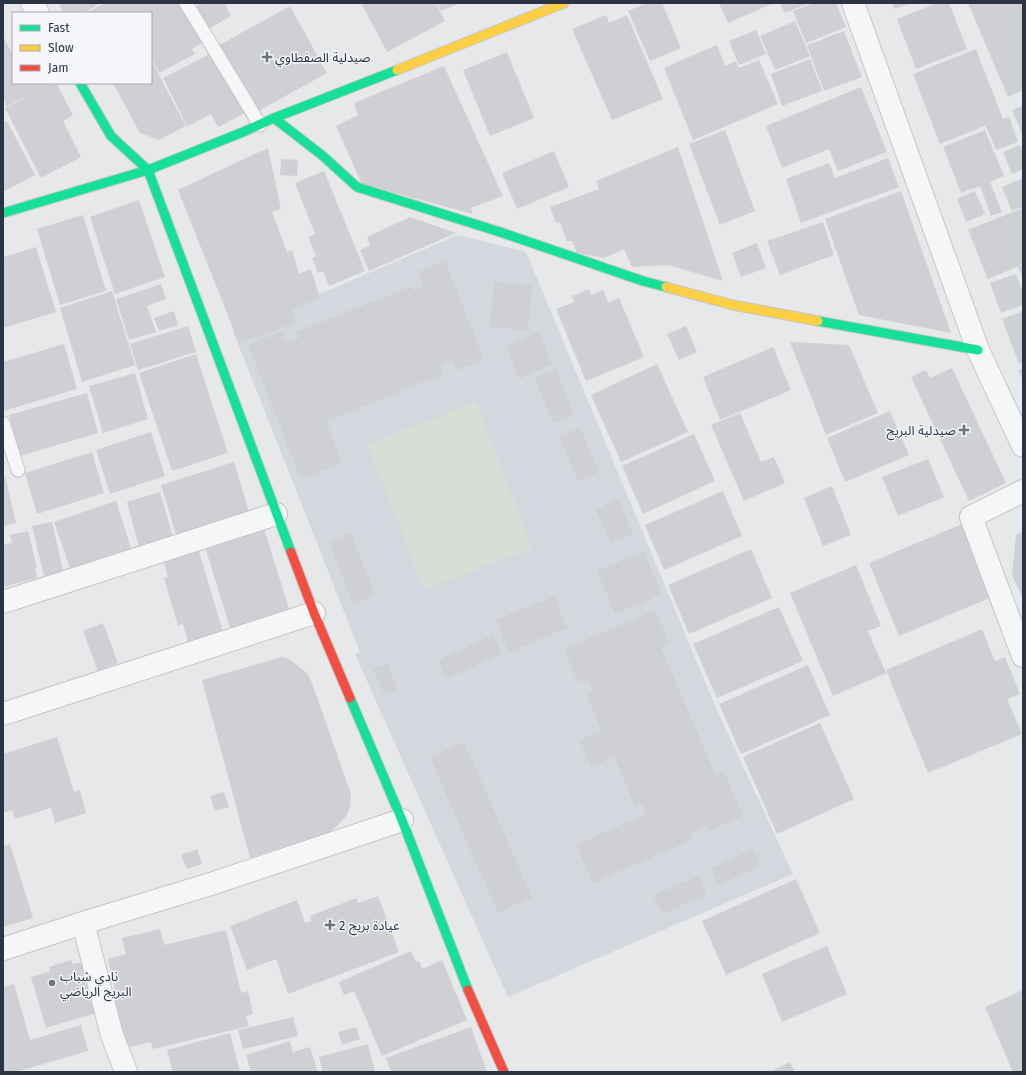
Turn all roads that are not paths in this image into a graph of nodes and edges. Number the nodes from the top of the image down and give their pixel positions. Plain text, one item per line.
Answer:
1 (32, 3) edge
2 (186, 3) edge
3 (564, 3) edge
4 (853, 3) edge
5 (37, 12) edge
6 (81, 84) edge
7 (274, 118) junction
8 (260, 124) junction
9 (148, 170) junction
10 (3, 213) edge
11 (978, 350) junction
12 (3, 422) edge
13 (1023, 446) edge
14 (18, 470) dead end
15 (1023, 491) edge
16 (276, 514) junction
17 (3, 602) edge
18 (314, 613) junction
19 (1023, 656) edge
20 (181, 664) dead end
21 (3, 714) edge
22 (3, 719) edge
23 (402, 820) junction
24 (83, 923) junction
25 (3, 949) edge
26 (126, 1072) edge
27 (504, 1072) edge

1 - 5 street
2 - 8 lane
3 - 7 street
4 - 11 street
6 - 9 street
7 - 8 street
7 - 11 street
8 - 9 street
9 - 10 street
9 - 16 street
11 - 13 street
12 - 14 lane
15 - 19 street
16 - 17 street
16 - 18 street
18 - 21 street
18 - 23 street
20 - 22 lane
23 - 24 street
23 - 27 street
24 - 25 street
24 - 26 street

